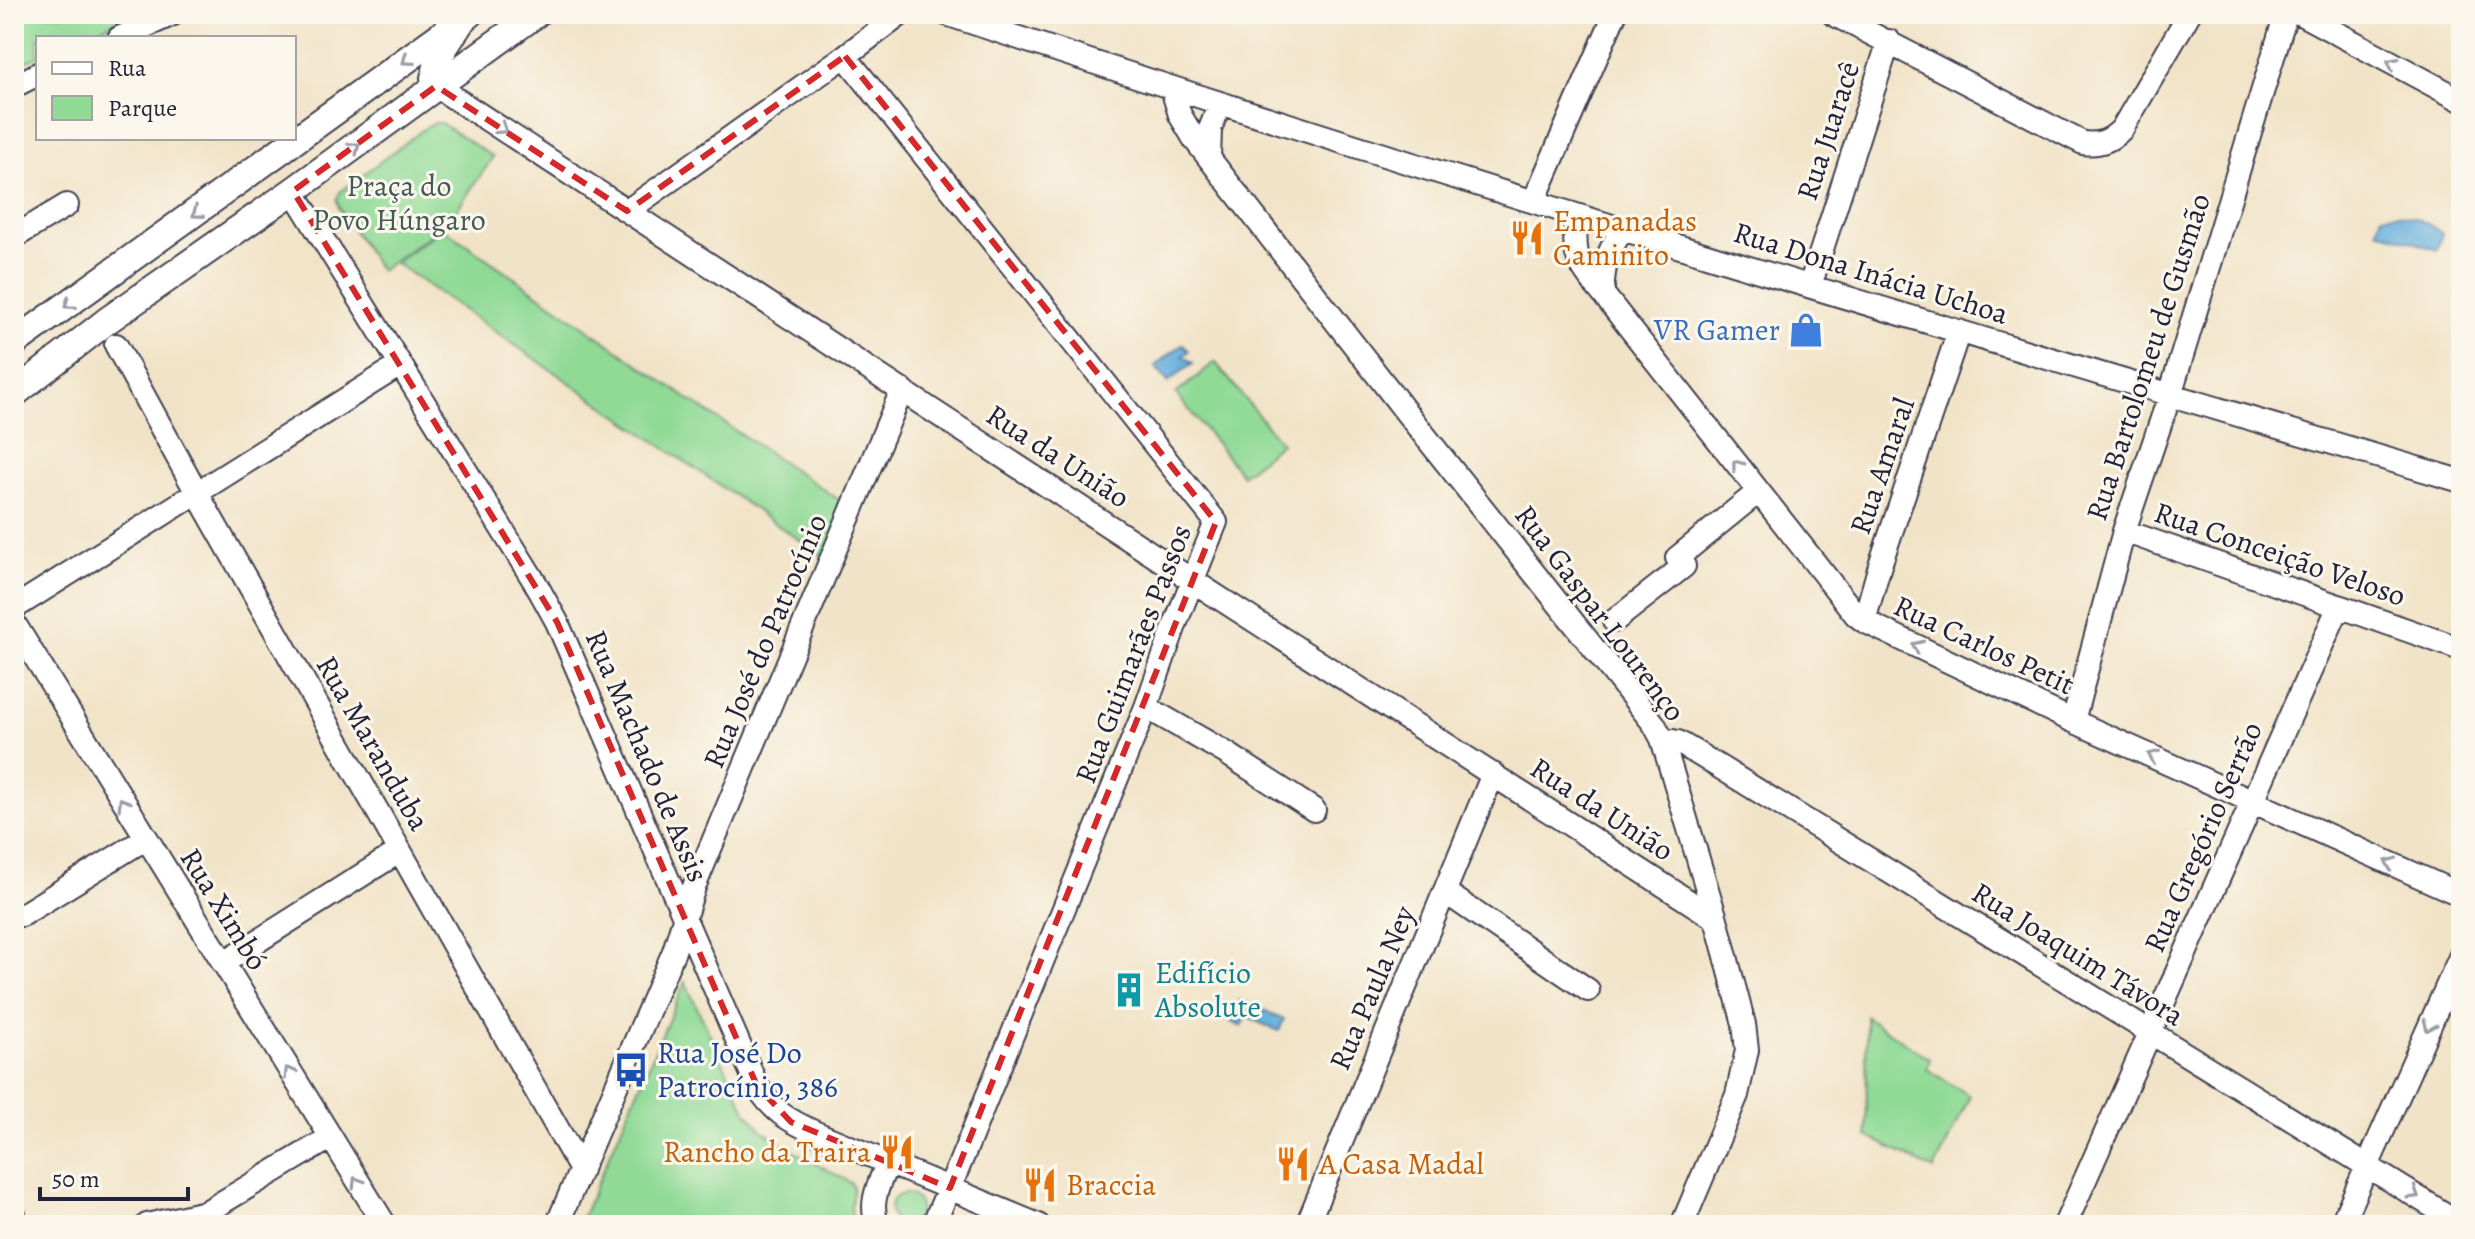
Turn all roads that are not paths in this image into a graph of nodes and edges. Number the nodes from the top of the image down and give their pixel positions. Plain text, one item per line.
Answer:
1 (173, 14) edge
2 (536, 14) edge
3 (901, 14) edge
4 (946, 14) edge
5 (1615, 14) edge
6 (1833, 14) edge
7 (2189, 14) edge
8 (2286, 14) edge
9 (2301, 14) edge
10 (469, 15) edge
11 (124, 36) edge
12 (1889, 41) junction
13 (845, 56) junction
14 (36, 75) edge
15 (14, 86) edge
16 (436, 86) junction
17 (1172, 89) junction
18 (2461, 100) edge
19 (1220, 104) junction
20 (296, 140) edge
21 (296, 140) edge
22 (1209, 158) junction
23 (293, 191) junction
24 (1534, 201) junction
25 (67, 205) dead end
26 (627, 211) junction
27 (1577, 216) junction
28 (1622, 229) junction
29 (14, 237) edge
30 (1810, 286) junction
31 (1603, 294) junction
32 (1959, 331) junction
33 (14, 343) edge
34 (116, 345) dead end
35 (400, 365) junction
36 (902, 390) junction
37 (14, 394) edge
38 (2170, 395) junction
39 (2461, 481) edge
40 (1758, 492) junction
41 (197, 493) junction
42 (2124, 531) junction
43 (1193, 581) junction
44 (2339, 606) junction
45 (14, 608) edge
46 (1614, 621) dead end
47 (1864, 621) junction
48 (14, 623) edge
49 (2461, 649) edge
50 (1146, 707) junction
51 (2073, 721) junction
52 (1662, 739) junction
53 (1493, 774) junction
54 (2253, 801) junction
55 (1314, 810) dead end
56 (145, 839) junction
57 (400, 851) junction
58 (1445, 892) junction
59 (2461, 895) edge
60 (22, 915) dead end
61 (684, 919) junction
62 (1716, 919) junction
63 (2461, 955) edge
64 (223, 963) junction
65 (1588, 990) dead end
66 (2149, 1033) junction
67 (330, 1138) junction
68 (887, 1164) junction
69 (2368, 1165) junction
70 (581, 1170) junction
71 (950, 1188) junction
72 (14, 1215) edge
73 (193, 1220) edge
74 (2461, 1224) edge
75 (16, 1225) edge
76 (147, 1225) edge
77 (385, 1225) edge
78 (557, 1225) edge
79 (878, 1225) edge
80 (933, 1225) edge
81 (1038, 1225) edge
82 (1307, 1225) edge
83 (1682, 1225) edge
84 (2065, 1225) edge
85 (2341, 1225) edge

1 - 11 street
2 - 16 street
3 - 13 street
4 - 17 street, Rua Dona Inácia Uchoa
5 - 24 street
6 - 12 street
7 - 12 street
8 - 38 street, Rua Bartolomeu de Gusmão
18 -> 9 street
10 - 16 street
10 -> 20 street
12 - 30 street, Rua Juaracê
13 - 26 street
13 - 43 street, Rua Guimarães Passos
14 - 15 street
23 -> 16 street
16 -> 26 street, Rua da União
17 - 19 street, Rua Dona Inácia Uchoa
17 - 22 street, Rua Gaspar Lourenço
19 - 22 street
19 - 24 street, Rua Dona Inácia Uchoa
21 -> 33 street
22 - 52 street, Rua Gaspar Lourenço
23 - 35 street, Rua Machado de Assis
23 - 37 street
24 - 27 street, Rua Dona Inácia Uchoa
25 - 29 street
26 - 36 street, Rua da União
27 - 28 street, Rua Dona Inácia Uchoa
27 - 31 street, Rua Carlos Petit
28 - 30 street, Rua Dona Inácia Uchoa
28 - 31 street
30 - 32 street, Rua Dona Inácia Uchoa
40 -> 31 street, Rua Carlos Petit
32 - 38 street, Rua Dona Inácia Uchoa
32 - 47 street, Rua Amaral
34 - 41 street, Rua Maranduba
35 - 41 street
35 - 61 street, Rua Machado de Assis
36 - 43 street, Rua da União
36 - 61 street, Rua José do Patrocínio
38 - 39 street, Rua Dona Inácia Uchoa
38 - 42 street, Rua Bartolomeu de Gusmão
40 - 46 street
40 - 47 street, Rua Carlos Petit
41 - 45 street
41 - 57 street, Rua Maranduba
42 - 44 street, Rua Conceição Veloso
42 - 51 street, Rua Bartolomeu de Gusmão
43 - 50 street, Rua Guimarães Passos
43 - 53 street, Rua da União
44 - 49 street, Rua Conceição Veloso
44 - 54 street, Rua Gregório Serrão
51 -> 47 street, Rua Carlos Petit
56 -> 48 street, Rua Ximbó
50 - 55 street
50 - 71 street, Rua Guimarães Passos
54 -> 51 street, Rua Carlos Petit
52 - 62 street, Rua Gaspar Lourenço
52 - 66 street, Rua Joaquim Távora
53 - 58 street, Rua Paula Ney
53 - 62 street, Rua da União
59 -> 54 street, Rua Carlos Petit
54 - 66 street, Rua Gregório Serrão
56 - 60 street
56 - 64 street, Rua Ximbó
57 - 64 street
57 - 70 street, Rua Maranduba
58 - 65 street
58 - 82 street, Rua Paula Ney
61 - 68 street, Rua Machado de Assis
61 - 70 street, Rua José do Patrocínio
62 - 83 street, Rua Gaspar Lourenço
63 -> 69 street
67 -> 64 street, Rua Ximbó
66 - 69 street, Rua Joaquim Távora
66 - 84 street, Rua Gregório Serrão
67 - 73 street
77 -> 67 street, Rua Ximbó
68 - 71 street, Rua Machado de Assis
68 - 79 street
69 -> 74 street, Rua Joaquim Távora
69 - 85 street
70 - 78 street, Rua José do Patrocínio
71 - 80 street, Rua Guimarães Passos
71 - 81 street, Rua Machado de Assis
72 - 75 street
73 - 76 street

